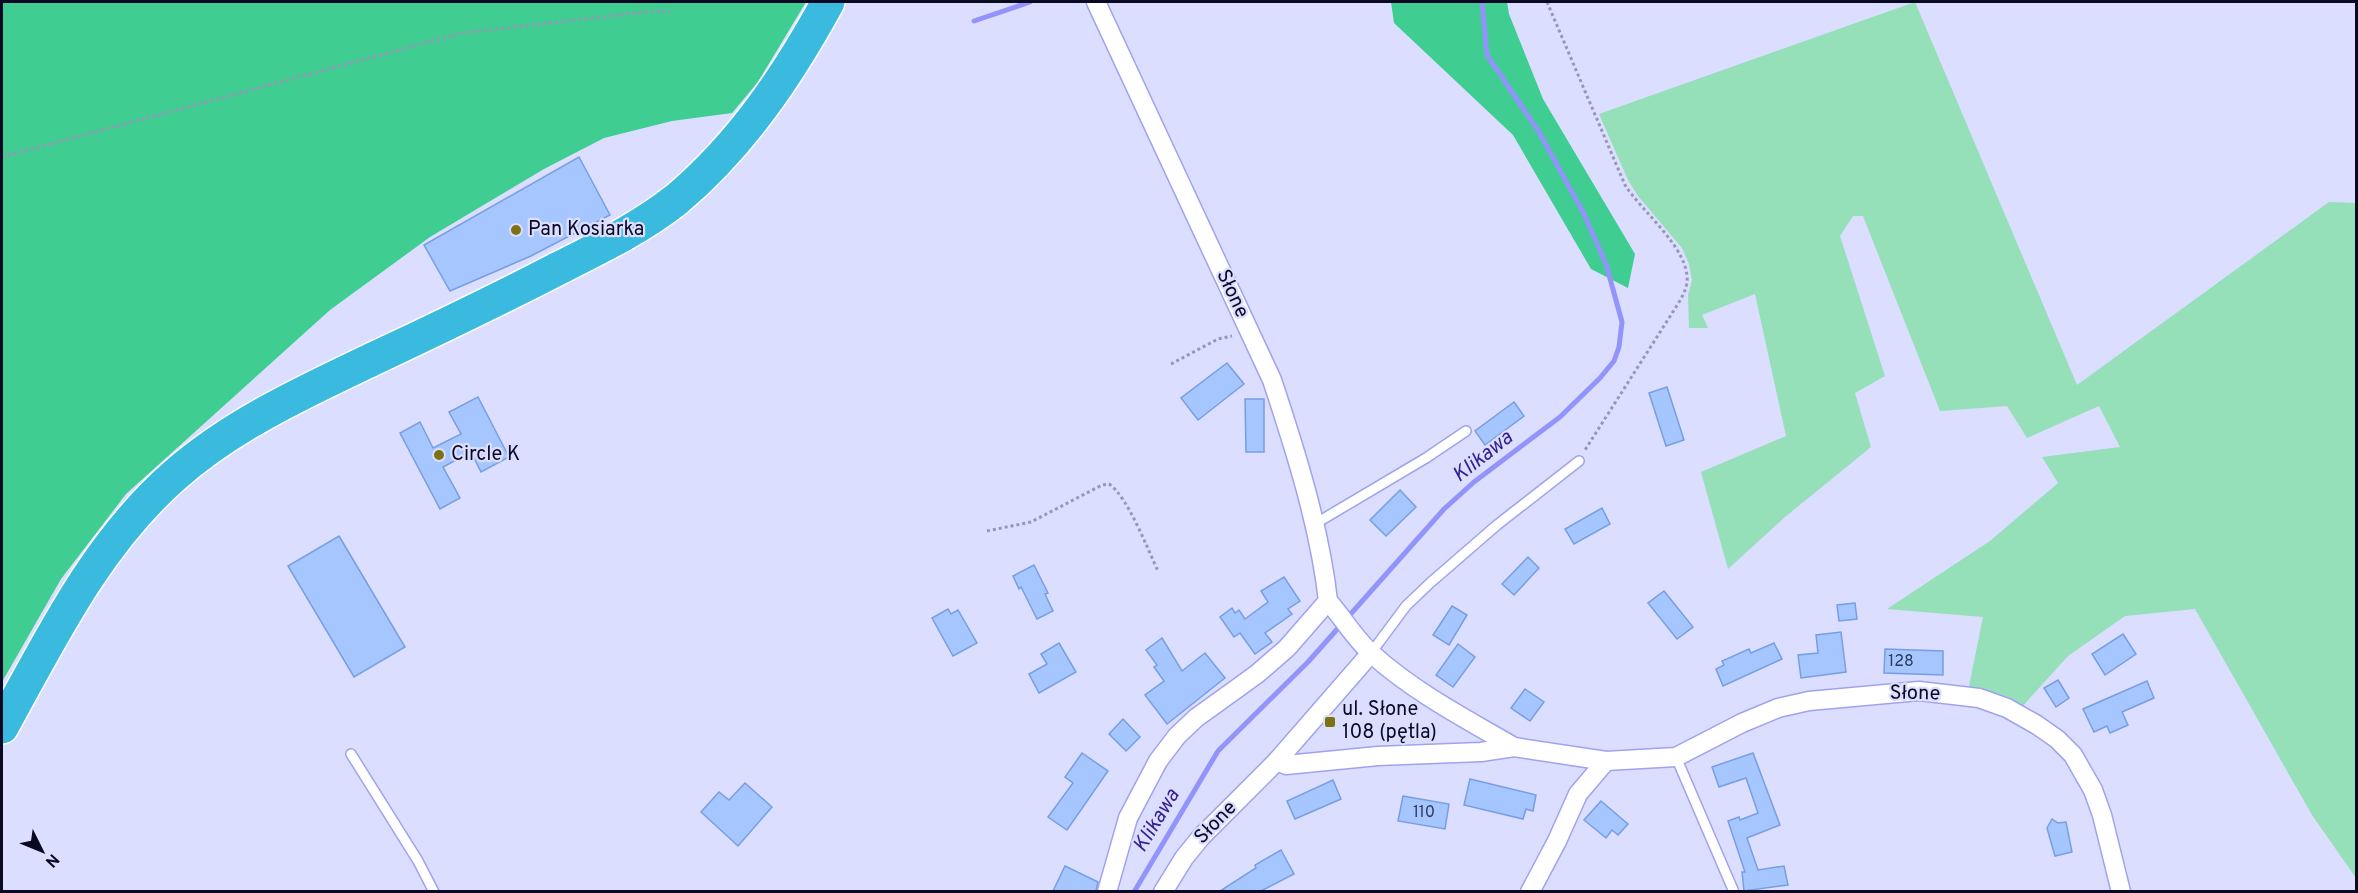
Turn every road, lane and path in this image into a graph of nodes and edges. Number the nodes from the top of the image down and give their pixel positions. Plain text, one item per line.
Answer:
1 (828, 2) edge
2 (1096, 2) edge
3 (1547, 2) edge
4 (670, 12) dead end
5 (2, 157) edge
6 (1252, 337) junction
7 (1171, 364) dead end
8 (1466, 431) dead end
9 (1579, 461) joint
10 (1313, 525) junction
11 (987, 531) dead end
12 (1158, 571) dead end
13 (1334, 607) junction
14 (1371, 653) junction
15 (2, 727) edge
16 (1515, 747) junction
17 (351, 754) dead end
18 (1676, 757) junction
19 (1277, 761) junction
20 (1606, 761) junction
21 (434, 891) edge
22 (1107, 891) edge
23 (1163, 891) edge
24 (1530, 891) edge
25 (1734, 891) edge
26 (2121, 891) edge

1 - 15 highway
2 - 6 street, Słone
3 - 9 path
4 - 5 path
6 - 7 path
6 - 10 street, Słone
8 - 10 lane
9 - 14 lane
10 - 13 street, Słone
11 - 12 path
13 - 14 street
13 - 22 street
14 - 16 street, Słone
14 - 19 street, Słone
16 - 19 street, Słone
16 - 20 street, Słone
17 - 21 lane
18 - 20 street, Słone
18 - 25 lane
18 - 26 street, Słone
19 - 23 street, Słone
20 - 24 street

